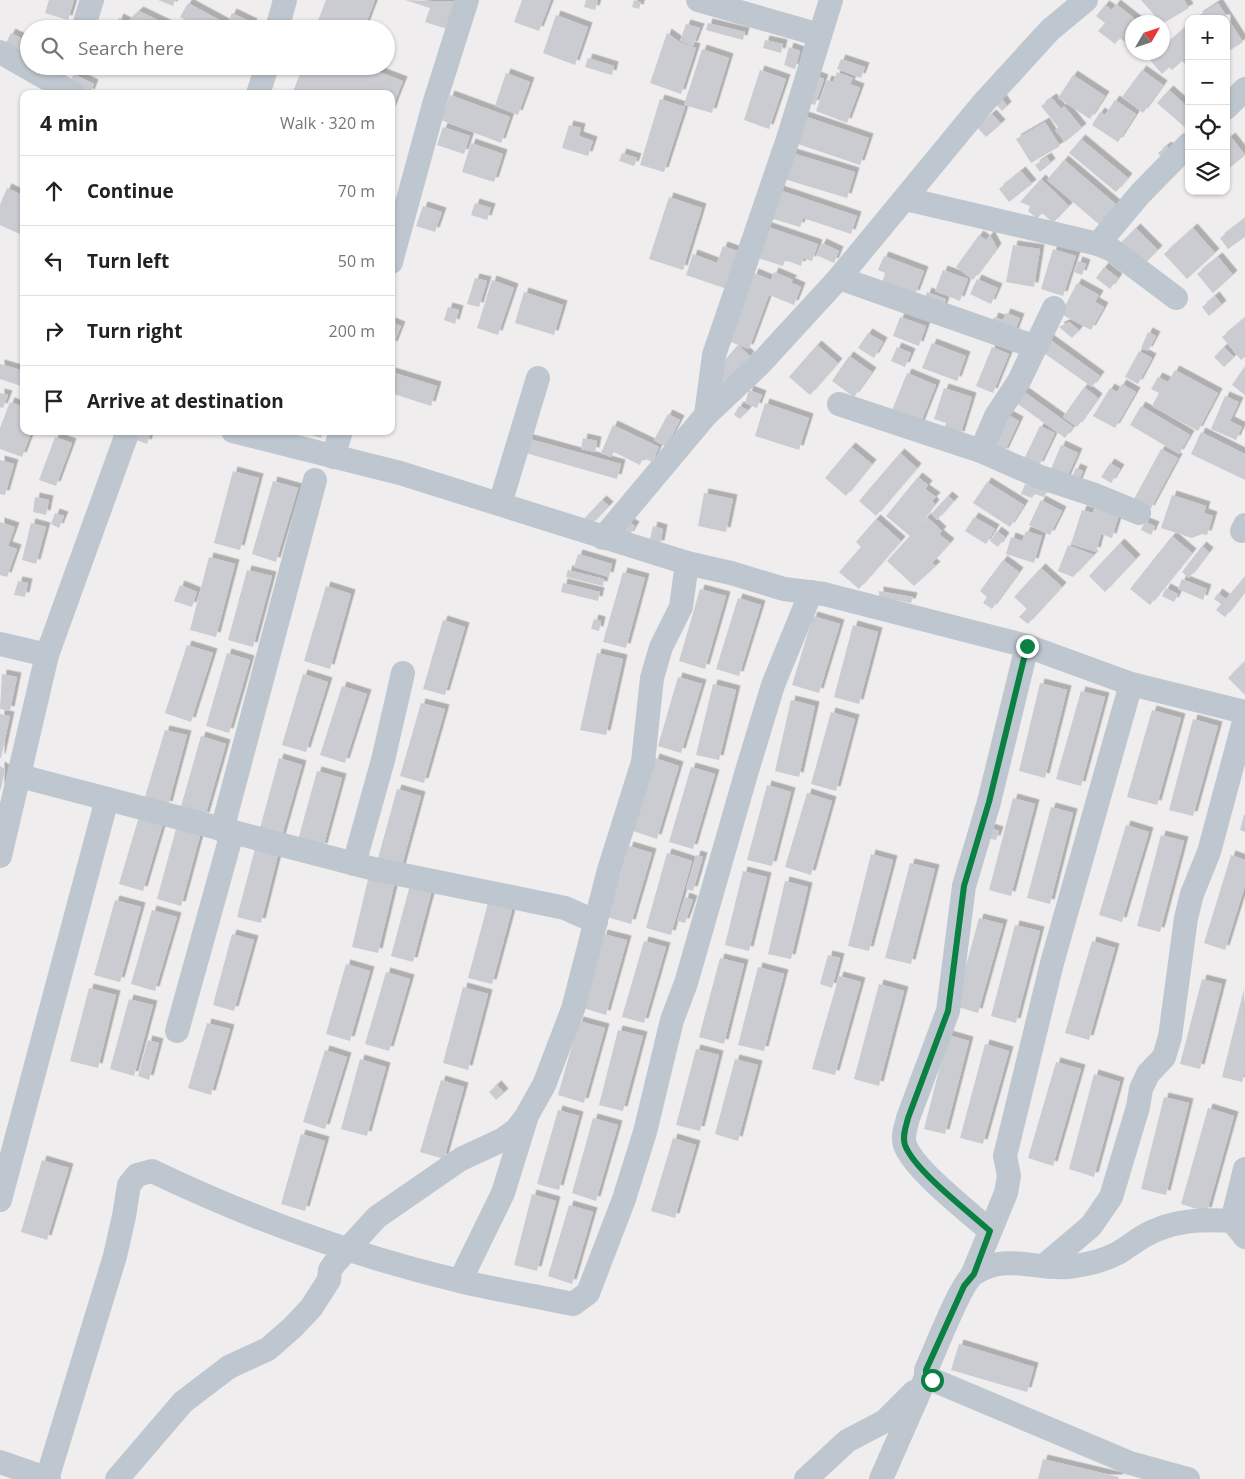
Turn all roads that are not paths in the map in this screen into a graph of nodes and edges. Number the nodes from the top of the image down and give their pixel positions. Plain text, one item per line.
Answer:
1 (92, 0) edge
2 (285, 0) edge
3 (467, 0) edge
4 (698, 0) edge
5 (832, 0) edge
6 (1086, 0) edge
7 (86, 20) edge
8 (279, 20) edge
9 (820, 35) junction
10 (0, 52) edge
11 (20, 61) edge
12 (52, 75) edge
13 (264, 75) edge
14 (66, 81) edge
15 (1245, 89) edge
16 (259, 90) edge
17 (1229, 105) edge
18 (1185, 148) edge
19 (906, 199) junction
20 (1098, 244) junction
21 (395, 247) edge
22 (839, 278) junction
23 (1176, 298) dead end
24 (1054, 308) dead end
25 (1036, 347) junction
26 (538, 378) dead end
27 (840, 404) dead end
28 (706, 415) junction
29 (127, 435) edge
30 (248, 435) edge
31 (340, 435) edge
32 (981, 451) junction
33 (333, 457) junction
34 (315, 480) dead end
35 (500, 504) junction
36 (1139, 513) dead end
37 (603, 538) junction
38 (687, 563) junction
39 (811, 592) junction
40 (0, 644) edge
41 (1027, 646) junction
42 (47, 655) junction
43 (403, 673) dead end
44 (1131, 684) junction
45 (1245, 712) edge
46 (1245, 718) edge
47 (20, 776) junction
48 (108, 800) junction
49 (227, 831) junction
50 (0, 856) edge
51 (354, 864) junction
52 (596, 922) junction
53 (177, 1031) dead end
54 (526, 1117) junction
55 (1245, 1169) edge
56 (0, 1200) edge
57 (1238, 1229) edge
58 (990, 1231) junction
59 (349, 1249) junction
60 (1045, 1265) junction
61 (974, 1274) junction
62 (460, 1281) junction
63 (926, 1377) junction
64 (0, 1462) edge
65 (48, 1479) edge
66 (117, 1479) edge
67 (806, 1479) edge
68 (882, 1479) edge
69 (1188, 1479) edge

1 - 7 street
2 - 8 street
3 - 21 street
4 - 9 street
5 - 9 street
6 - 19 street
9 - 28 street
10 - 11 street
12 - 14 street
13 - 16 street
15 - 17 street
18 - 20 street
19 - 20 street
19 - 22 street
20 - 23 street
22 - 25 street
22 - 28 street
24 - 25 street
25 - 32 street
26 - 35 street
27 - 32 street
28 - 37 street
29 - 42 street
30 - 33 street
31 - 33 street
32 - 36 street
33 - 35 street
34 - 49 street
35 - 37 street
37 - 38 street
38 - 39 street
38 - 52 street
39 - 41 street
39 - 62 street
40 - 42 street
41 - 44 street
41 - 58 street
42 - 47 street
43 - 51 street
44 - 45 street
44 - 58 street
46 - 60 street
47 - 48 street
47 - 50 street
48 - 49 street
48 - 56 street
49 - 51 street
49 - 53 street
51 - 52 street
52 - 54 street
54 - 59 street
54 - 62 street
55 - 57 street
57 - 60 street
58 - 61 street
59 - 62 street
59 - 65 street
59 - 66 street
60 - 61 street
61 - 63 street
63 - 67 street
63 - 68 street
63 - 69 street
64 - 65 street

